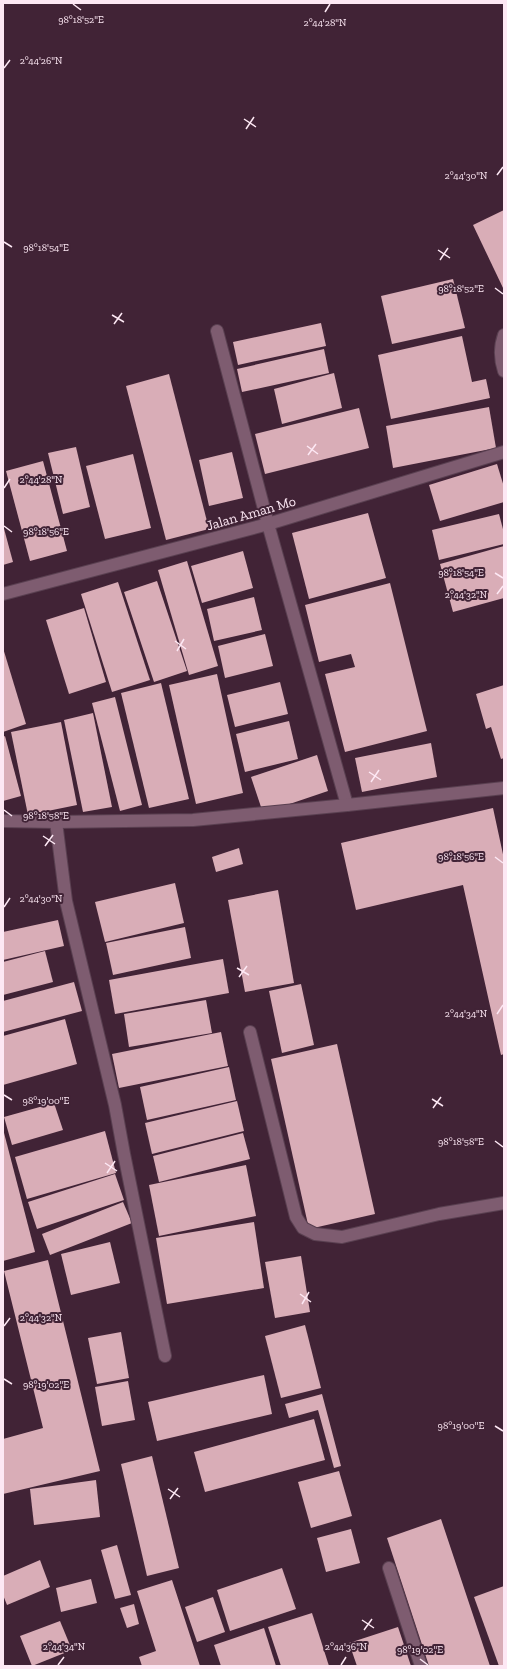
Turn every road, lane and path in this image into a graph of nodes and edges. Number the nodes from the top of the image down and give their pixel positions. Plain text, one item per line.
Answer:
1 (217, 331) dead end
2 (504, 335) edge
3 (504, 370) edge
4 (504, 452) edge
5 (268, 524) junction
6 (3, 594) edge
7 (504, 788) edge
8 (347, 805) junction
9 (3, 821) edge
10 (56, 822) junction
11 (250, 1032) dead end
12 (504, 1203) edge
13 (165, 1356) dead end
14 (389, 1568) dead end
15 (421, 1666) edge

1 - 5 street
2 - 3 street
4 - 5 street, Jalan Aman Mo
5 - 6 street, Jalan Aman Mo
5 - 8 street
7 - 8 street
8 - 10 street
9 - 10 street
10 - 13 street
11 - 12 street
14 - 15 street

